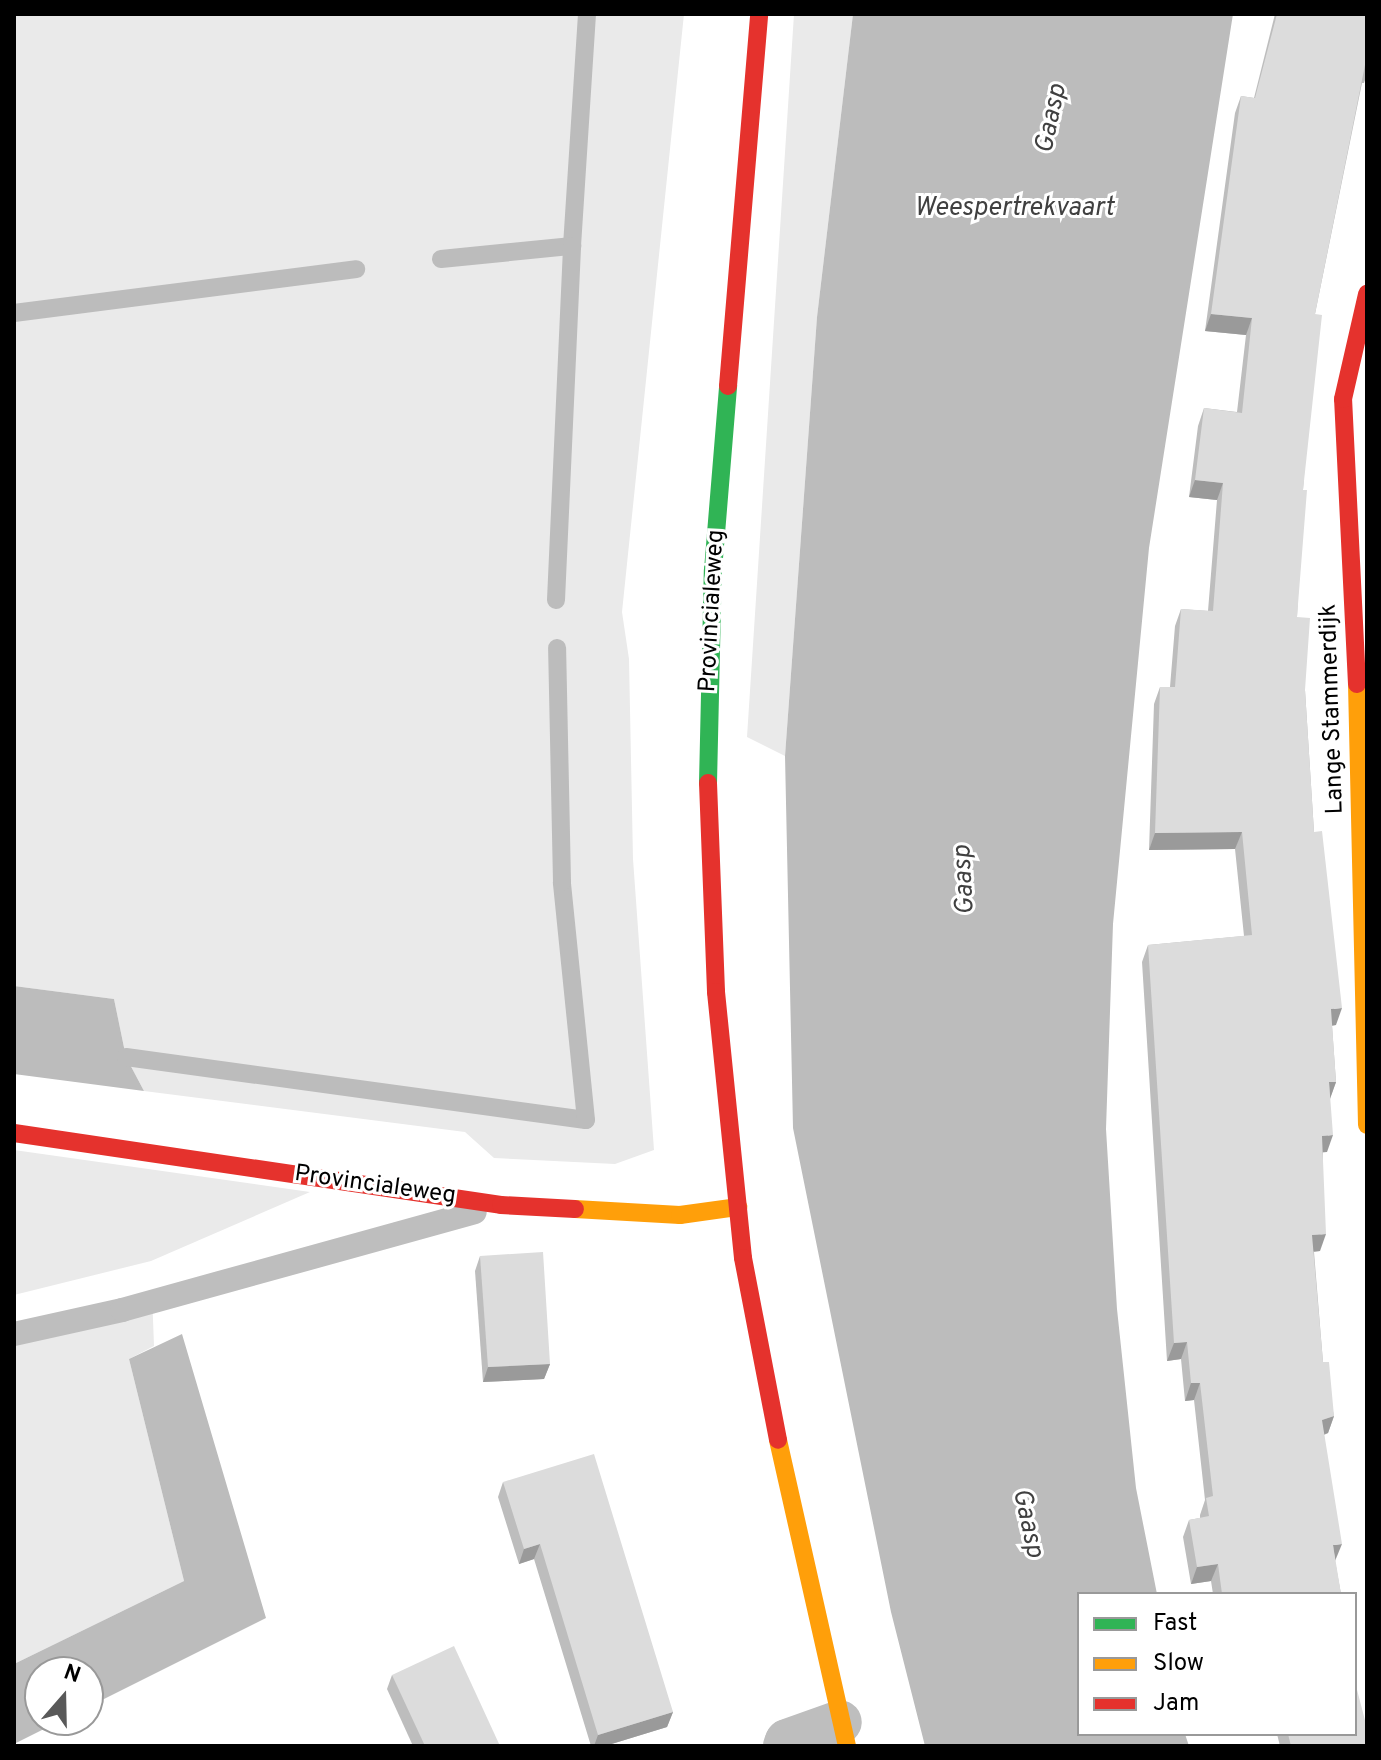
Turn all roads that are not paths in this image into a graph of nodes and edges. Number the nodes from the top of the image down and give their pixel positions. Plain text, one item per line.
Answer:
1 (759, 14) edge
2 (1367, 294) edge
3 (1367, 1125) edge
4 (14, 1133) edge
5 (501, 1205) junction
6 (738, 1207) junction
7 (14, 1334) edge
8 (843, 1734) edge
9 (785, 1746) edge

1 - 6 main road, Provincialeweg
2 - 3 main road, Lange Stammerdijk
4 - 5 main road, Provincialeweg
5 - 6 main road, Provincialeweg
5 - 7 lane
6 - 8 main road, Provincialeweg
8 - 9 street, Provincialeweg

